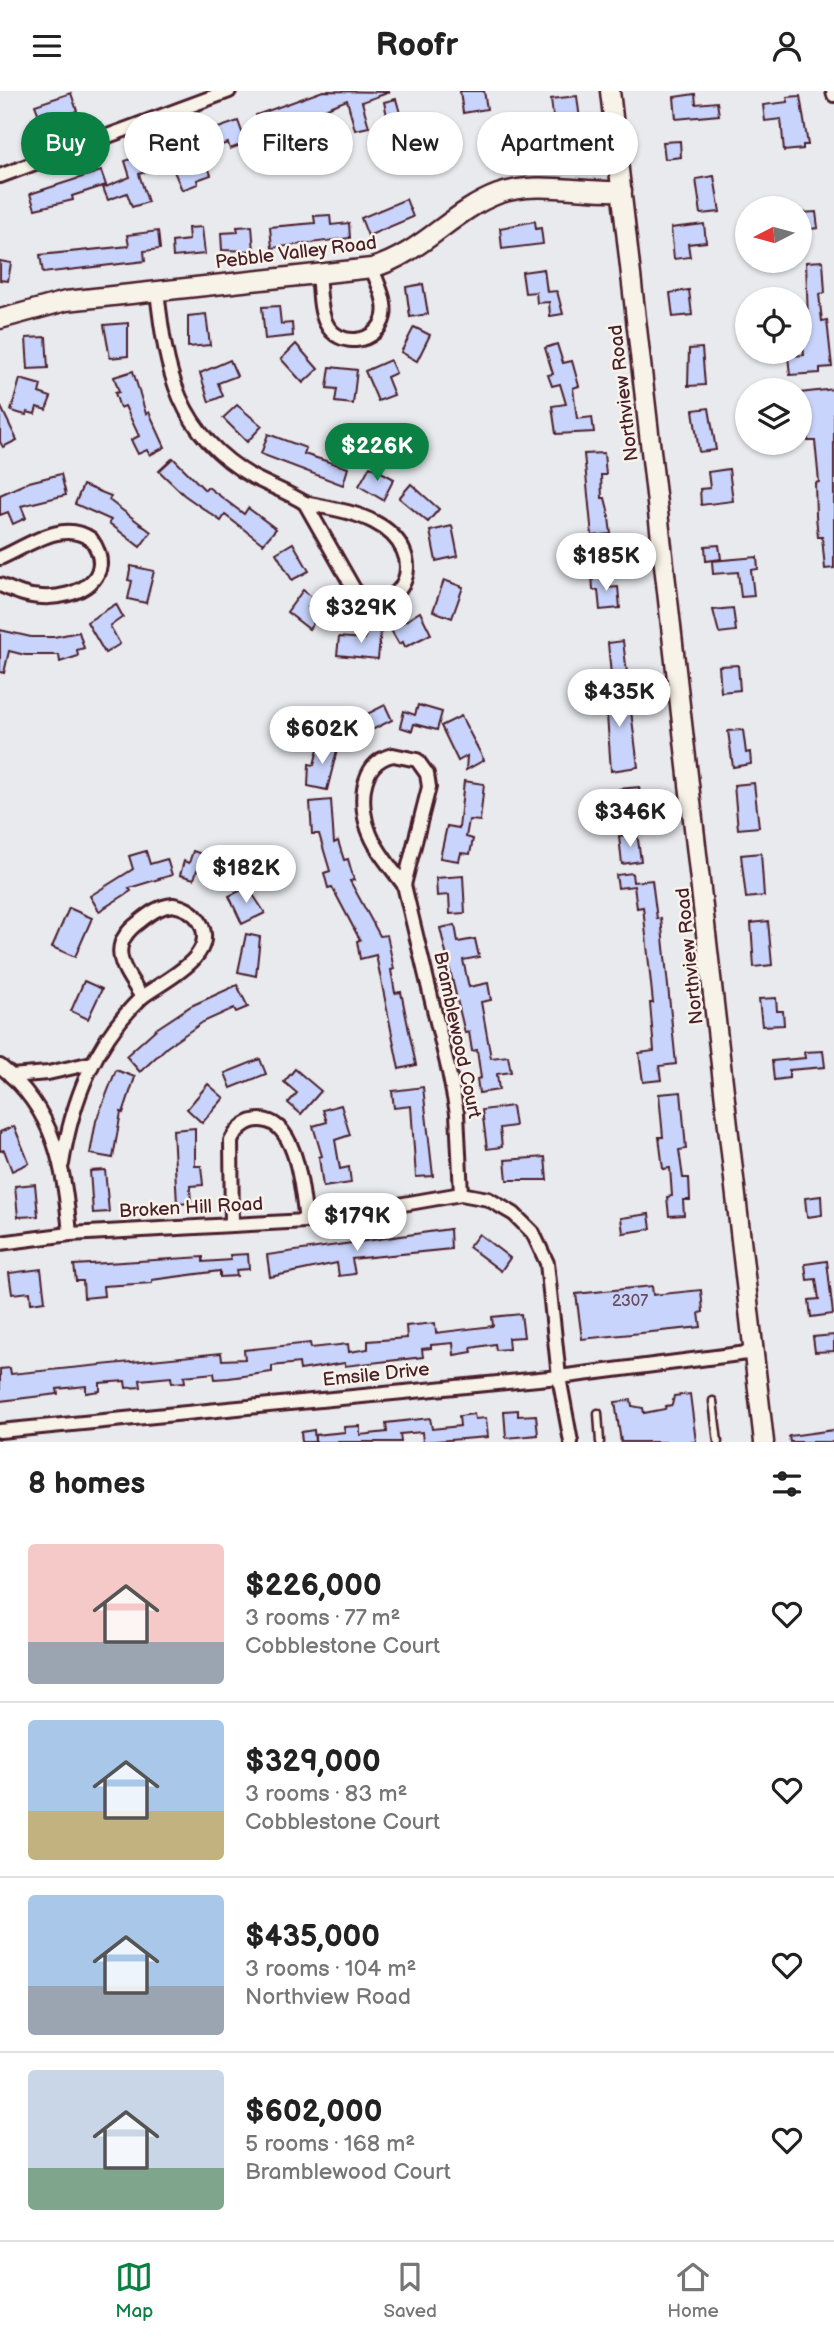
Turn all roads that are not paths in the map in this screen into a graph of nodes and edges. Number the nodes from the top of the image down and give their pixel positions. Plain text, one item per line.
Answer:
1 (229, 91) edge
2 (610, 91) edge
3 (0, 176) edge
4 (622, 191) junction
5 (372, 268) junction
6 (318, 274) junction
7 (157, 291) junction
8 (0, 319) edge
9 (305, 503) junction
10 (0, 558) edge
11 (0, 585) edge
12 (404, 885) junction
13 (142, 997) junction
14 (92, 1063) junction
15 (0, 1066) edge
16 (11, 1076) junction
17 (62, 1164) junction
18 (461, 1194) junction
19 (306, 1221) junction
20 (232, 1226) junction
21 (70, 1234) junction
22 (0, 1243) edge
23 (755, 1352) junction
24 (559, 1377) junction
25 (713, 1401) dead end
26 (598, 1413) dead end
27 (0, 1431) edge
28 (571, 1442) edge
29 (600, 1442) edge
30 (718, 1442) edge
31 (764, 1442) edge

1 - 3 street
2 - 4 street, Northview Road
4 - 5 street, Pebble Valley Road
4 - 23 street, Northview Road
5 - 6 street, Pebble Valley Road
5 - 6 street
6 - 7 street, Pebble Valley Road
7 - 8 street, Pebble Valley Road
7 - 9 street
9 - 9 street
10 - 11 street
12 - 12 street, Bramblewood Court
12 - 18 street, Bramblewood Court
13 - 13 street
13 - 14 street
14 - 16 street
14 - 17 street
15 - 16 street
16 - 17 street
17 - 21 street
18 - 19 street, Broken Hill Road
18 - 24 street, Broken Hill Road
19 - 20 street, Broken Hill Road
19 - 20 street
20 - 21 street, Broken Hill Road
21 - 22 street, Broken Hill Road
23 - 24 street, Emsile Drive
23 - 31 street, Northview Road
24 - 27 street, Emsile Drive
24 - 28 street, Broken Hill Road
25 - 30 lane
26 - 29 lane

